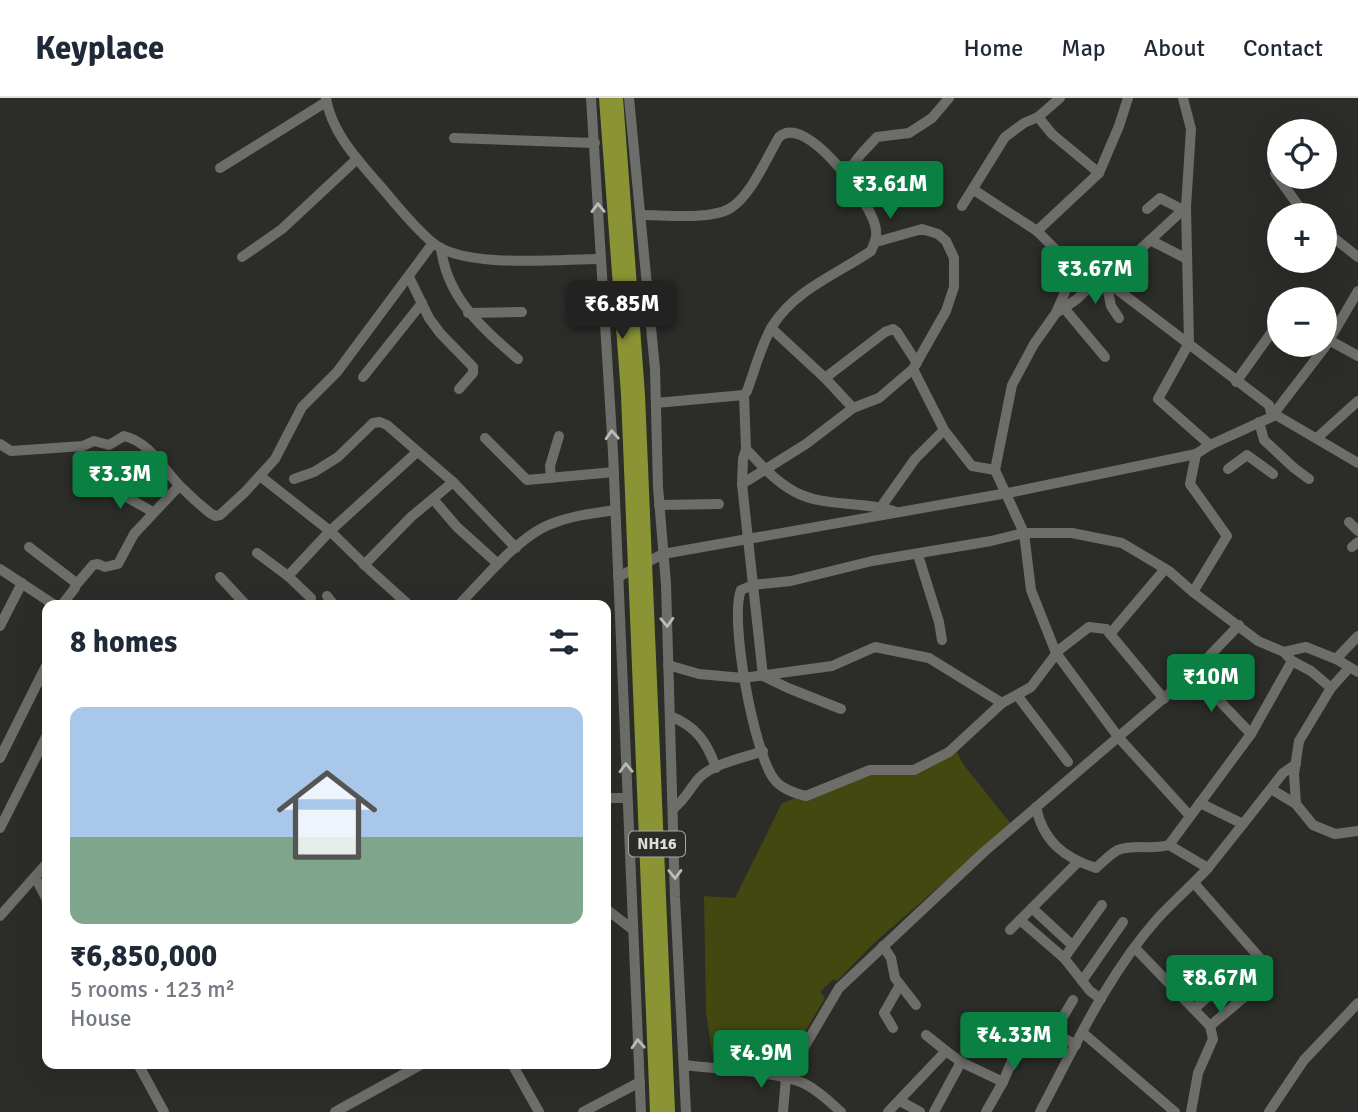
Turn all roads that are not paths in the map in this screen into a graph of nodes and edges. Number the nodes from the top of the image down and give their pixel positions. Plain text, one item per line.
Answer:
1 (591, 98) edge
2 (606, 98) edge
3 (616, 98) edge
4 (629, 98) edge
5 (949, 98) edge
6 (1060, 98) edge
7 (1128, 98) edge
8 (1183, 98) edge
9 (326, 100) edge
10 (1038, 117) junction
11 (454, 138) dead end
12 (595, 143) junction
13 (357, 159) junction
14 (220, 168) dead end
15 (846, 173) junction
16 (1099, 173) junction
17 (974, 190) junction
18 (962, 206) dead end
19 (1185, 208) junction
20 (1147, 209) dead end
21 (641, 215) junction
22 (1037, 231) junction
23 (1150, 240) junction
24 (1337, 240) edge
25 (876, 242) junction
26 (437, 246) junction
27 (242, 257) dead end
28 (1358, 257) edge
29 (1187, 258) junction
30 (601, 259) junction
31 (1065, 259) junction
32 (409, 277) junction
33 (1103, 280) junction
34 (1358, 291) edge
35 (422, 303) junction
36 (1060, 311) junction
37 (522, 312) dead end
38 (468, 313) junction
39 (1119, 318) dead end
40 (1337, 326) edge
41 (771, 328) junction
42 (1267, 339) edge
43 (1189, 343) junction
44 (1337, 344) edge
45 (1358, 356) edge
46 (1105, 357) dead end
47 (1316, 357) edge
48 (517, 359) dead end
49 (915, 366) junction
50 (363, 377) dead end
51 (825, 378) junction
52 (1236, 382) junction
53 (459, 389) dead end
54 (744, 395) junction
55 (1358, 402) edge
56 (656, 403) junction
57 (853, 408) junction
58 (1272, 416) junction
59 (1259, 422) junction
60 (944, 430) junction
61 (559, 436) dead end
62 (485, 438) dead end
63 (1318, 438) junction
64 (0, 444) edge
65 (1210, 445) junction
66 (746, 449) junction
67 (417, 452) junction
68 (1196, 454) junction
69 (1358, 463) edge
70 (1228, 469) dead end
71 (766, 470) junction
72 (995, 470) junction
73 (614, 472) junction
74 (1273, 474) dead end
75 (260, 477) junction
76 (294, 478) dead end
77 (551, 478) junction
78 (1309, 479) dead end
79 (453, 482) junction
80 (102, 484) dead end
81 (742, 484) junction
82 (179, 486) junction
83 (1007, 493) junction
84 (433, 499) junction
85 (719, 503) dead end
86 (659, 505) junction
87 (881, 506) junction
88 (615, 510) junction
89 (153, 512) junction
90 (896, 512) junction
91 (1349, 522) dead end
92 (330, 531) junction
93 (1358, 531) edge
94 (1024, 533) junction
95 (750, 540) junction
96 (29, 547) dead end
97 (516, 548) junction
98 (640, 549) junction
99 (257, 553) dead end
100 (663, 554) junction
101 (918, 555) junction
102 (364, 565) junction
103 (498, 565) junction
104 (0, 569) edge
105 (1165, 569) junction
106 (288, 576) junction
107 (641, 576) junction
108 (220, 577) dead end
109 (618, 577) junction
110 (22, 583) junction
111 (76, 585) junction
112 (753, 585) junction
113 (1193, 592) junction
114 (327, 596) dead end
115 (311, 598) dead end
116 (49, 600) edge
117 (63, 600) edge
118 (241, 600) edge
119 (330, 600) edge
120 (403, 600) edge
121 (464, 600) edge
122 (1239, 625) junction
123 (0, 626) edge
124 (1110, 634) junction
125 (1358, 636) edge
126 (942, 640) dead end
127 (1284, 652) junction
128 (1056, 653) junction
129 (1336, 659) junction
130 (1292, 661) junction
131 (668, 665) junction
132 (1354, 670) edge
133 (1194, 673) junction
134 (42, 674) edge
135 (763, 676) junction
136 (743, 678) junction
137 (1331, 688) junction
138 (1017, 695) junction
139 (1164, 699) junction
140 (1002, 704) junction
141 (841, 709) dead end
142 (670, 716) junction
143 (1251, 734) junction
144 (1119, 738) junction
145 (42, 744) edge
146 (763, 751) junction
147 (0, 758) edge
148 (1068, 762) dead end
149 (1296, 764) junction
150 (716, 768) junction
151 (1271, 789) junction
152 (611, 798) edge
153 (627, 798) junction
154 (1200, 803) junction
155 (1296, 804) junction
156 (1036, 807) junction
157 (673, 808) junction
158 (1190, 816) junction
159 (1243, 824) junction
160 (0, 828) edge
161 (1358, 831) edge
162 (1168, 845) junction
163 (1078, 862) junction
164 (1208, 868) junction
165 (42, 869) edge
166 (35, 877) junction
167 (1194, 883) junction
168 (42, 890) edge
169 (1102, 905) dead end
170 (1032, 908) junction
171 (611, 913) edge
172 (0, 916) edge
173 (1020, 920) junction
174 (1123, 922) dead end
175 (632, 929) junction
176 (1010, 930) dead end
177 (1072, 945) junction
178 (883, 946) junction
179 (1135, 948) junction
180 (1064, 958) junction
181 (1266, 965) dead end
182 (1241, 967) dead end
183 (1082, 981) junction
184 (900, 985) junction
185 (1255, 988) dead end
186 (1101, 999) junction
187 (1073, 1000) dead end
188 (1358, 1003) edge
189 (916, 1005) dead end
190 (1194, 1009) junction
191 (1349, 1012) junction
192 (1358, 1021) edge
193 (1210, 1026) junction
194 (893, 1028) dead end
195 (1054, 1032) junction
196 (1083, 1033) junction
197 (926, 1035) dead end
198 (1076, 1045) junction
199 (946, 1051) junction
200 (961, 1062) junction
201 (684, 1065) junction
202 (141, 1069) edge
203 (413, 1069) edge
204 (515, 1069) edge
205 (786, 1078) junction
206 (640, 1082) junction
207 (1003, 1082) junction
208 (900, 1101) junction
209 (1042, 1109) edge
210 (164, 1112) edge
211 (335, 1112) edge
212 (539, 1112) edge
213 (583, 1112) edge
214 (641, 1112) edge
215 (657, 1112) edge
216 (668, 1112) edge
217 (686, 1112) edge
218 (783, 1112) edge
219 (841, 1112) edge
220 (888, 1112) edge
221 (920, 1112) edge
222 (934, 1112) edge
223 (986, 1112) edge
224 (1053, 1112) edge
225 (1175, 1112) edge
226 (1191, 1112) edge
227 (1269, 1112) edge

1 - 12 street
2 - 98 highway, NH16
3 - 98 highway, NH16
4 - 21 street
5 - 15 street
6 - 10 street
7 - 16 street
8 - 19 street
9 - 13 street
9 - 14 street
10 - 16 street
10 - 17 street
11 - 12 street
30 -> 12 street
13 - 26 street
13 - 27 street
15 - 21 street
15 - 25 street
16 - 22 street
17 - 18 street
17 - 22 street
19 - 20 street
19 - 23 street
19 - 29 street
21 - 56 street
22 - 31 street
23 - 29 street
23 - 33 street
24 - 28 street
25 - 41 street
25 - 49 street
26 - 30 street
26 - 32 street
26 - 38 street
29 - 43 street
73 -> 30 street
31 - 33 street
31 - 36 street
32 - 35 street
32 - 75 street
33 - 36 street
33 - 39 street
33 - 43 street
34 - 40 street
35 - 50 street
35 - 53 street
36 - 46 street
36 - 72 street
37 - 38 street
38 - 48 street
41 - 51 street
41 - 54 street
42 - 52 street
43 - 52 street
43 - 65 street
44 - 45 street
47 - 58 street
49 - 51 street
49 - 57 street
49 - 60 street
51 - 57 street
52 - 58 street
54 - 56 street
54 - 66 street
55 - 63 street
56 - 86 street
57 - 71 street
58 - 59 street
58 - 63 street
59 - 65 street
59 - 78 street
60 - 72 street
60 - 87 street
61 - 77 street
62 - 77 street
63 - 69 street
64 - 82 street
65 - 68 street
66 - 71 street
66 - 81 street
67 - 76 street
67 - 79 street
67 - 92 street
68 - 83 street
68 - 113 street
70 - 74 street
71 - 81 street
71 - 87 street
72 - 83 street
73 - 77 street
73 - 88 street
75 - 82 street
75 - 92 street
79 - 84 street
79 - 97 street
80 - 89 street
81 - 95 street
82 - 89 street
83 - 90 street
83 - 94 street
84 - 102 street
84 - 103 street
85 - 86 street
86 - 100 street
87 - 90 street
88 - 97 street
88 - 109 street
89 - 111 street
90 - 95 street
91 - 93 street
92 - 102 street
92 - 106 street
94 - 101 street
94 - 105 street
94 - 128 street
95 - 100 street
95 - 112 street
96 - 111 street
97 - 103 street
98 - 107 highway, NH16
99 - 106 street
100 - 109 street
100 -> 131 street
101 - 112 street
101 - 126 street
102 - 120 street
103 - 121 street
104 - 110 street
105 - 113 street
105 - 124 street
106 - 115 street
107 - 215 highway, NH16
107 - 216 highway, NH16
108 - 118 street
153 -> 109 street
110 - 116 street
110 - 123 street
111 - 117 street
112 - 135 street
112 - 136 street
113 - 122 street
114 - 119 street
122 - 127 street
122 - 133 street
124 - 128 street
124 - 139 street
125 - 129 street
127 - 129 street
127 - 130 street
128 - 138 street
128 - 144 street
129 - 132 street
130 - 137 street
130 - 143 street
131 - 136 street
131 - 142 street
132 - 137 street
133 - 139 street
133 - 143 street
134 - 147 street
135 - 136 street
135 - 140 street
135 - 141 street
136 - 146 street
137 - 149 street
138 - 140 street
138 - 148 street
139 - 144 street
140 - 146 street
142 - 150 street
142 - 157 street
143 - 154 street
144 - 156 street
144 - 158 street
145 - 160 street
146 - 150 street
149 - 151 street
149 - 155 street
150 - 157 street
151 - 155 street
151 - 159 street
152 - 153 street
153 - 175 street
154 - 158 street
154 - 159 street
155 - 161 street
156 - 163 street
156 - 178 street
157 -> 201 street
158 - 162 street
159 - 164 street
162 - 163 street
162 - 164 street
163 - 170 street
164 - 167 street
165 - 166 street
166 - 168 street
166 - 172 street
167 - 179 street
167 - 181 street
169 - 177 street
170 - 173 street
170 - 177 street
171 - 175 street
173 - 176 street
173 - 180 street
174 - 183 street
206 -> 175 street
177 - 180 street
178 - 184 street
178 - 205 street
179 - 186 street
179 - 190 street
180 - 183 street
182 - 190 street
183 - 186 street
184 - 189 street
184 - 194 street
185 - 193 street
186 - 196 street
187 - 195 street
188 - 191 street
190 - 193 street
191 - 192 street
191 - 227 street
193 - 226 street
195 - 198 street
195 - 207 street
196 - 198 street
196 - 225 street
197 - 199 street
198 - 209 street
199 - 200 street
199 - 208 street
200 - 207 street
200 - 222 street
201 - 205 street
201 - 217 street
202 - 210 street
203 - 211 street
204 - 212 street
205 - 218 street
205 - 219 street
206 - 213 street
206 - 214 street
207 - 223 street
208 - 220 street
208 - 221 street
209 - 224 street

